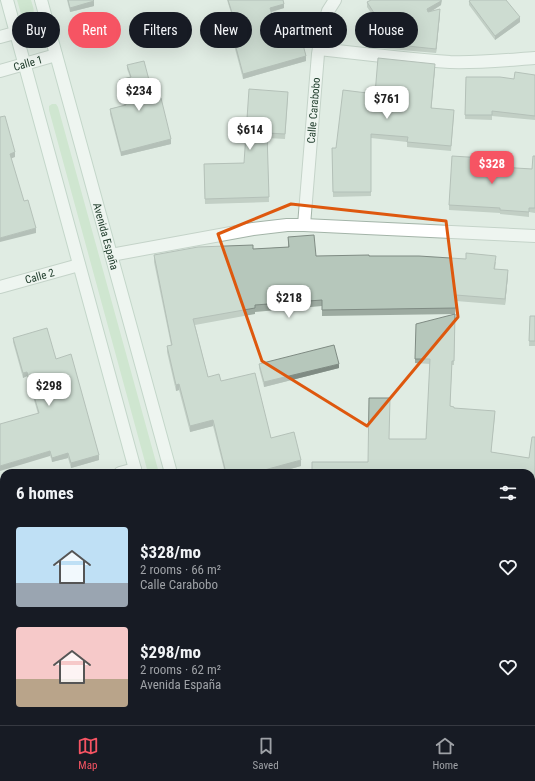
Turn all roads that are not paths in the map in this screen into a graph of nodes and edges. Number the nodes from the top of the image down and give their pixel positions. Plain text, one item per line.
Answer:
1 (7, 0) edge
2 (41, 0) edge
3 (335, 0) edge
4 (44, 12) edge
5 (12, 18) edge
6 (12, 34) edge
7 (0, 37) edge
8 (20, 48) edge
9 (54, 48) edge
10 (319, 49) junction
11 (56, 55) junction
12 (535, 58) edge
13 (24, 64) junction
14 (0, 71) edge
15 (304, 225) junction
16 (535, 236) edge
17 (111, 255) junction
18 (79, 265) junction
19 (0, 287) edge
20 (135, 469) edge
21 (170, 469) edge

1 - 5 street
2 - 4 street, Avenida España
3 - 10 street, Calle Carabobo
6 - 7 street
8 - 13 street
9 - 11 street, Avenida España
10 - 12 street
10 - 15 street, Calle Carabobo
11 - 13 street, Calle 1
11 - 17 street, Avenida España
13 - 14 street, Calle 1
13 - 18 street
15 - 16 street
15 - 17 street
17 - 21 street, Avenida España
18 - 19 street, Calle 2
18 - 20 street

